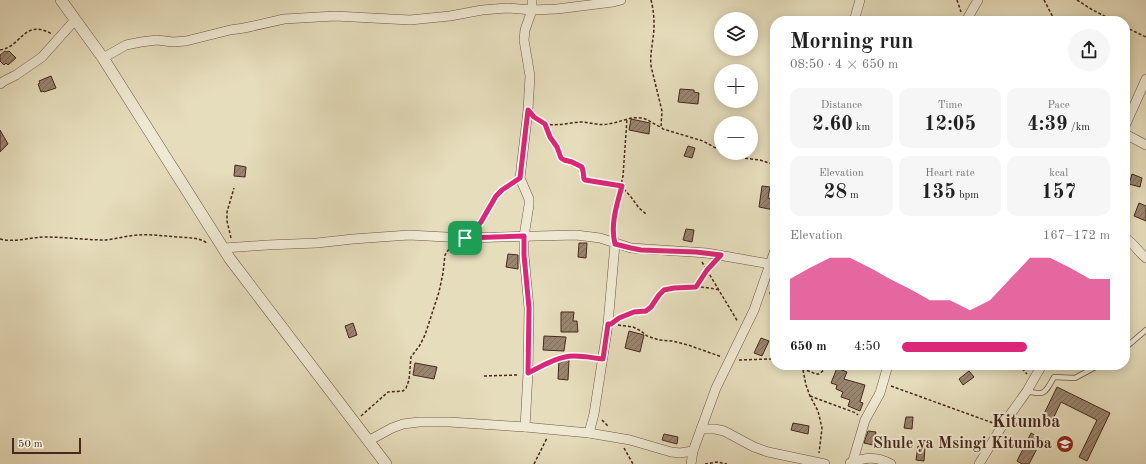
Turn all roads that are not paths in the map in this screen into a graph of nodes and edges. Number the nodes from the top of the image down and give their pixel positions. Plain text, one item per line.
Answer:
1 (61, 0) edge
2 (532, 0) edge
3 (621, 0) edge
4 (860, 0) edge
5 (978, 0) edge
6 (532, 10) junction
7 (855, 16) edge
8 (969, 16) edge
9 (75, 20) junction
10 (103, 58) junction
11 (1146, 79) edge
12 (0, 84) edge
13 (1130, 115) edge
14 (1130, 136) edge
15 (1146, 144) edge
16 (524, 236) junction
17 (1130, 240) edge
18 (615, 244) junction
19 (228, 248) junction
20 (1146, 258) edge
21 (770, 264) joint
22 (1146, 330) edge
23 (1130, 344) edge
24 (887, 370) edge
25 (1039, 370) edge
26 (1090, 370) edge
27 (1027, 391) junction
28 (525, 427) junction
29 (701, 429) junction
30 (589, 433) junction
31 (368, 441) junction
32 (693, 451) junction
33 (821, 463) edge
34 (851, 463) edge
35 (386, 464) edge
36 (691, 464) edge
37 (891, 464) edge
38 (979, 464) edge

1 - 9 street
2 - 6 street
3 - 6 street
4 - 7 street
5 - 8 street
6 - 10 street
6 - 16 street
9 - 10 street
9 - 12 street
10 - 19 street
11 - 13 street
14 - 15 street
16 - 18 street
16 - 19 street
16 - 28 street
17 - 20 street
18 - 21 street
18 - 30 street
19 - 31 street
21 - 29 street
22 - 23 lane
24 - 34 street
25 - 27 street
26 - 27 lane
27 - 38 street
28 - 30 street
28 - 31 street
29 - 32 street
29 - 33 street
30 - 32 street
31 - 35 street
32 - 36 street
34 - 37 street

